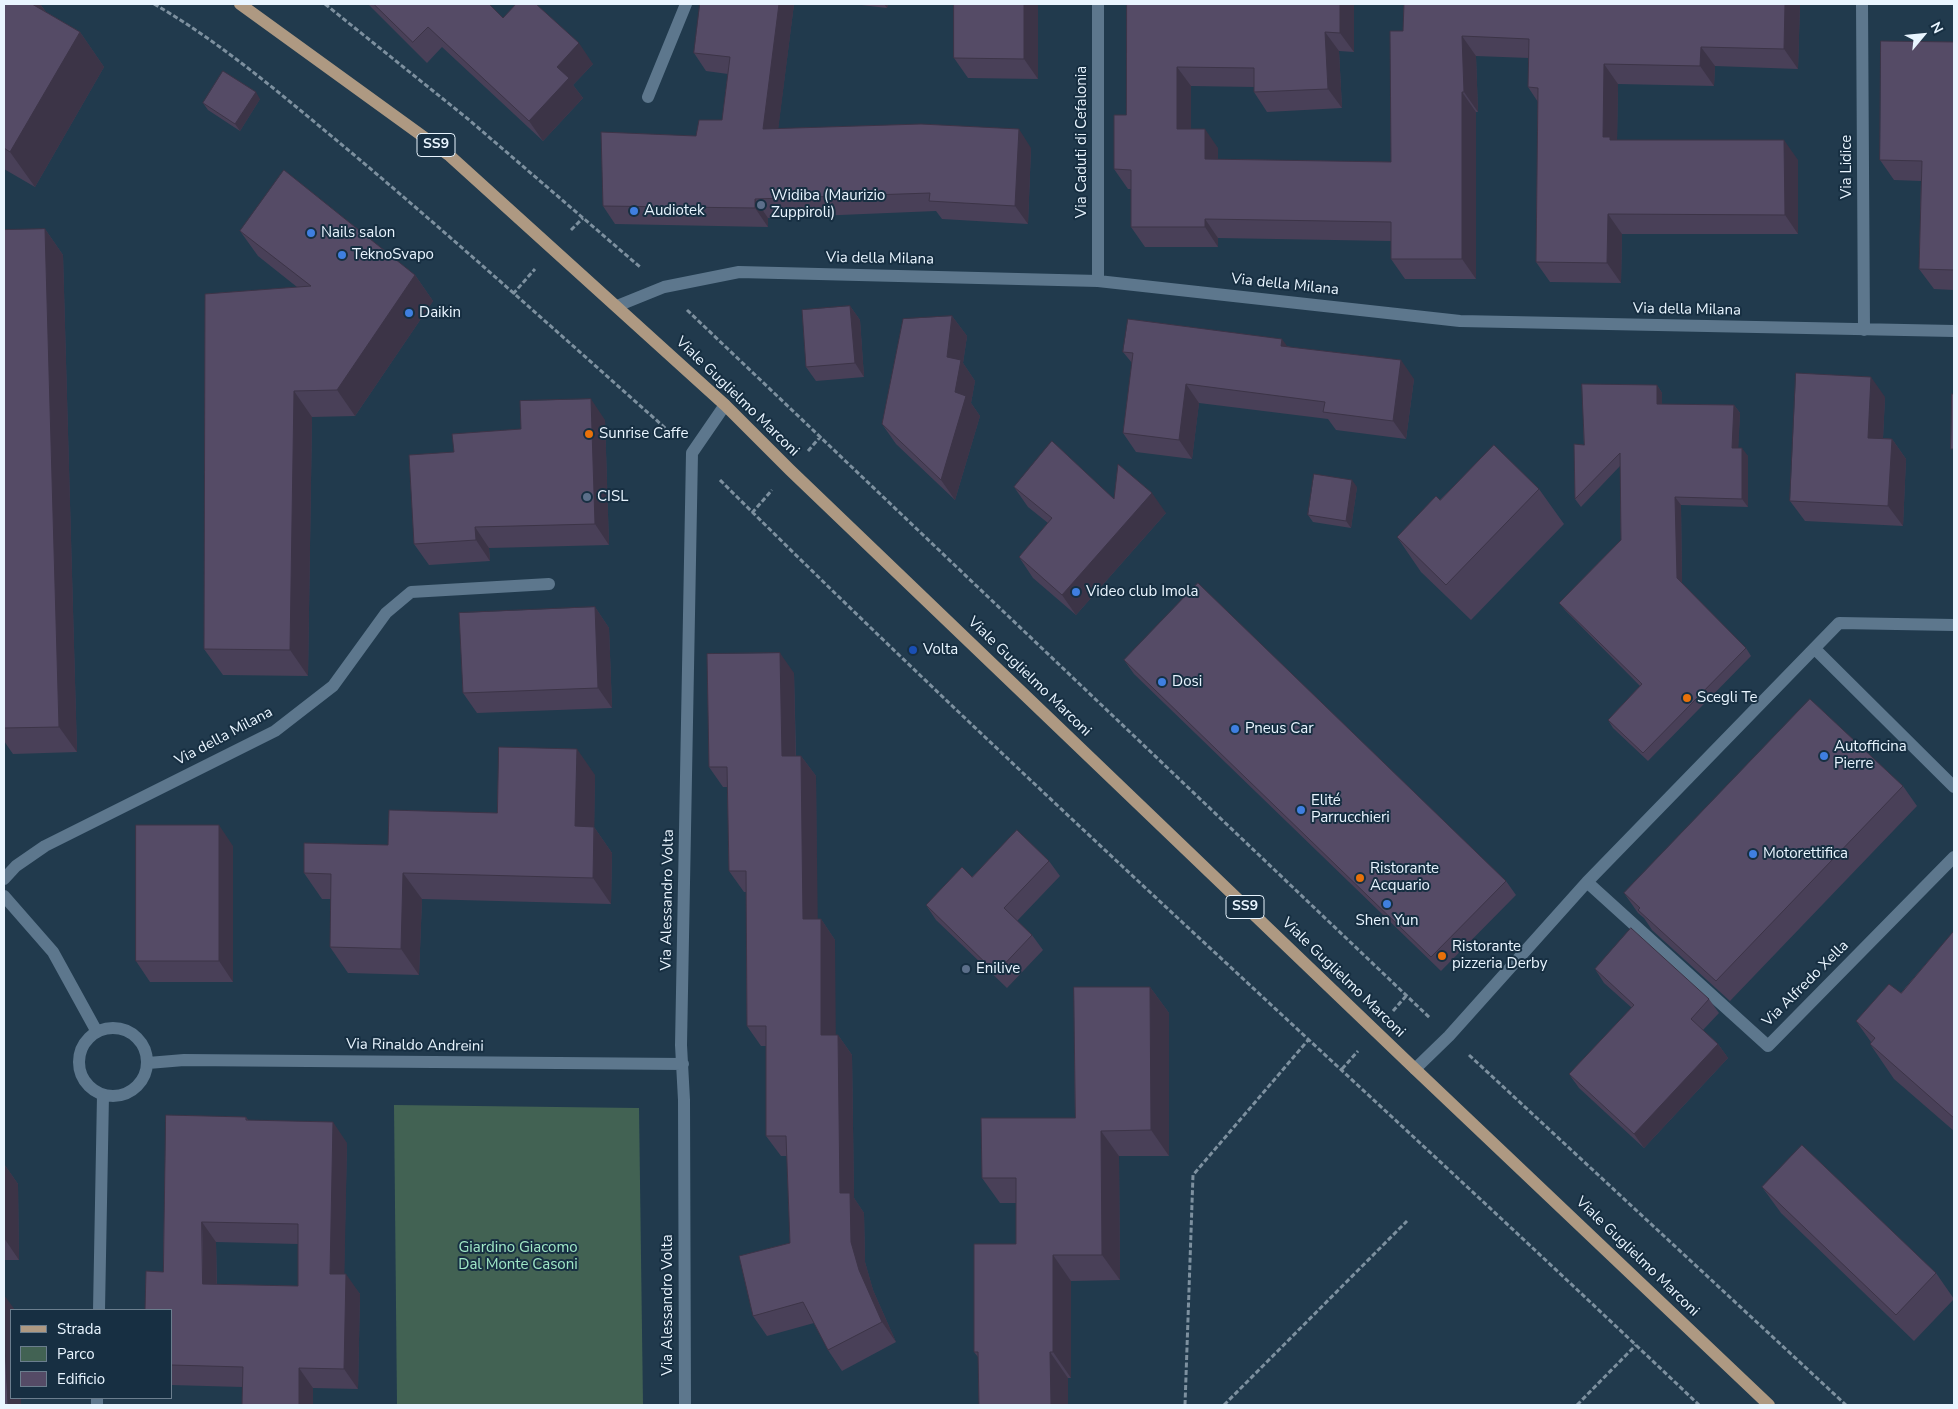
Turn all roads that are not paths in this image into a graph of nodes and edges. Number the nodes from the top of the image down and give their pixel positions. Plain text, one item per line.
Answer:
1 (240, 4) edge
2 (686, 4) edge
3 (1098, 4) edge
4 (1862, 4) edge
5 (648, 97) dead end
6 (1098, 280) junction
7 (617, 306) junction
8 (1864, 330) junction
9 (1954, 331) edge
10 (725, 405) junction
11 (549, 584) dead end
12 (1954, 626) edge
13 (1815, 649) junction
14 (1954, 787) edge
15 (1954, 857) edge
16 (4, 879) edge
17 (1588, 882) junction
18 (4, 896) edge
19 (97, 1032) junction
20 (148, 1063) junction
21 (683, 1064) junction
22 (1415, 1070) junction
23 (103, 1095) junction
24 (99, 1309) edge
25 (685, 1405) edge
26 (1770, 1405) edge

1 - 7 main road, Viale Guglielmo Marconi / SS9
2 - 5 street
3 - 6 street, Via Caduti di Cefalonia
4 - 8 street, Via Lidice
6 - 7 street, Via della Milana
6 - 8 street, Via della Milana
7 - 10 main road, Viale Guglielmo Marconi / SS9
8 - 9 street, Via della Milana
10 - 21 street, Via Alessandro Volta
10 - 22 main road, Viale Guglielmo Marconi / SS9
11 - 16 street, Via della Milana
12 - 13 street
13 - 14 street
13 - 17 street
15 - 17 street, Via Alfredo Xella
17 - 22 street
18 - 19 street
19 - 20 street
19 - 23 street
20 - 21 street, Via Rinaldo Andreini
20 - 23 street
21 - 25 street, Via Alessandro Volta
22 - 26 main road, Viale Guglielmo Marconi / SS9
23 - 24 street

